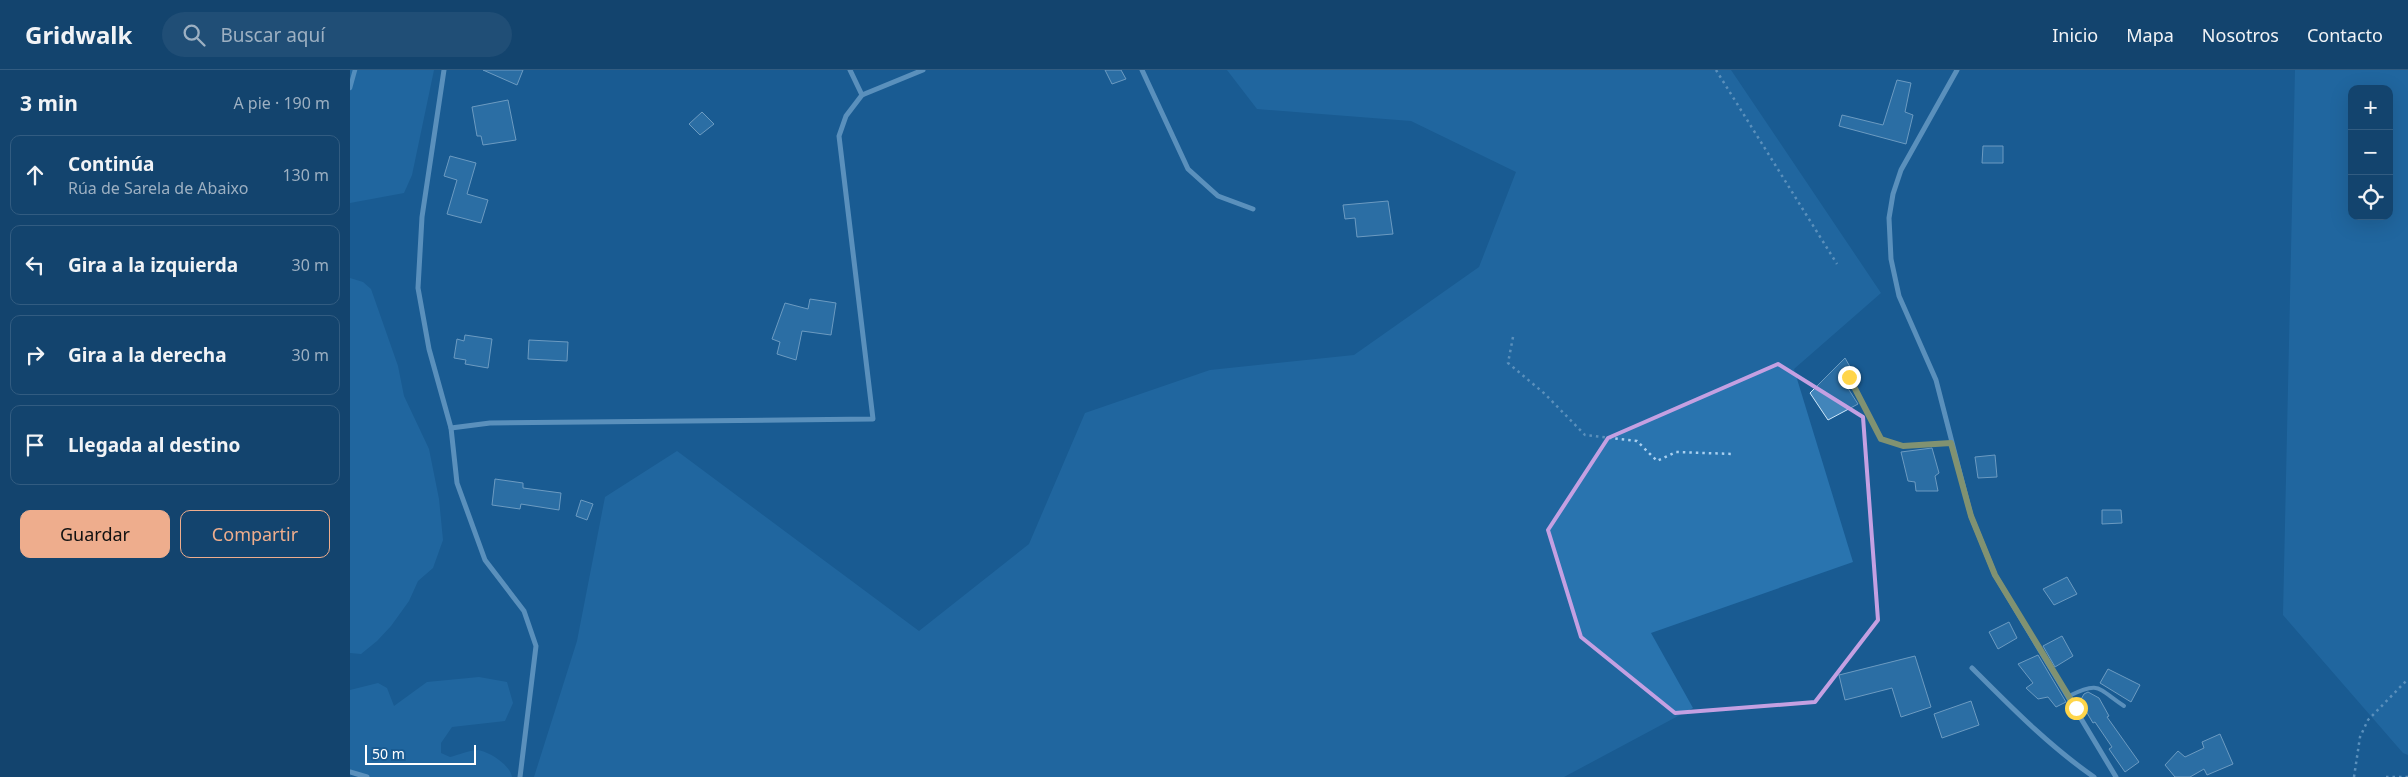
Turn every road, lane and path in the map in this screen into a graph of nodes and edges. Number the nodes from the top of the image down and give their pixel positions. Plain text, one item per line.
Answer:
1 (444, 70) edge
2 (850, 70) edge
3 (923, 70) edge
4 (1142, 70) edge
5 (1716, 70) edge
6 (1958, 70) edge
7 (862, 95) junction
8 (1253, 209) dead end
9 (1837, 264) dead end
10 (1512, 337) dead end
11 (1849, 377) dead end
12 (451, 428) junction
13 (1951, 443) junction
14 (1734, 454) dead end
15 (1972, 668) dead end
16 (2408, 679) edge
17 (2069, 696) junction
18 (2124, 706) dead end
19 (350, 772) edge
20 (368, 777) edge
21 (520, 777) edge
22 (2094, 777) edge
23 (2116, 777) edge
24 (2354, 777) edge
25 (2386, 777) edge
26 (2408, 777) edge

1 - 12 street
2 - 7 street
3 - 7 street
4 - 8 street
5 - 9 path
6 - 13 street
7 - 12 street
10 - 14 path
11 - 13 lane
12 - 21 street
13 - 17 street
15 - 22 street
16 - 24 path
17 - 18 lane
17 - 23 street
19 - 20 street
25 - 26 path

